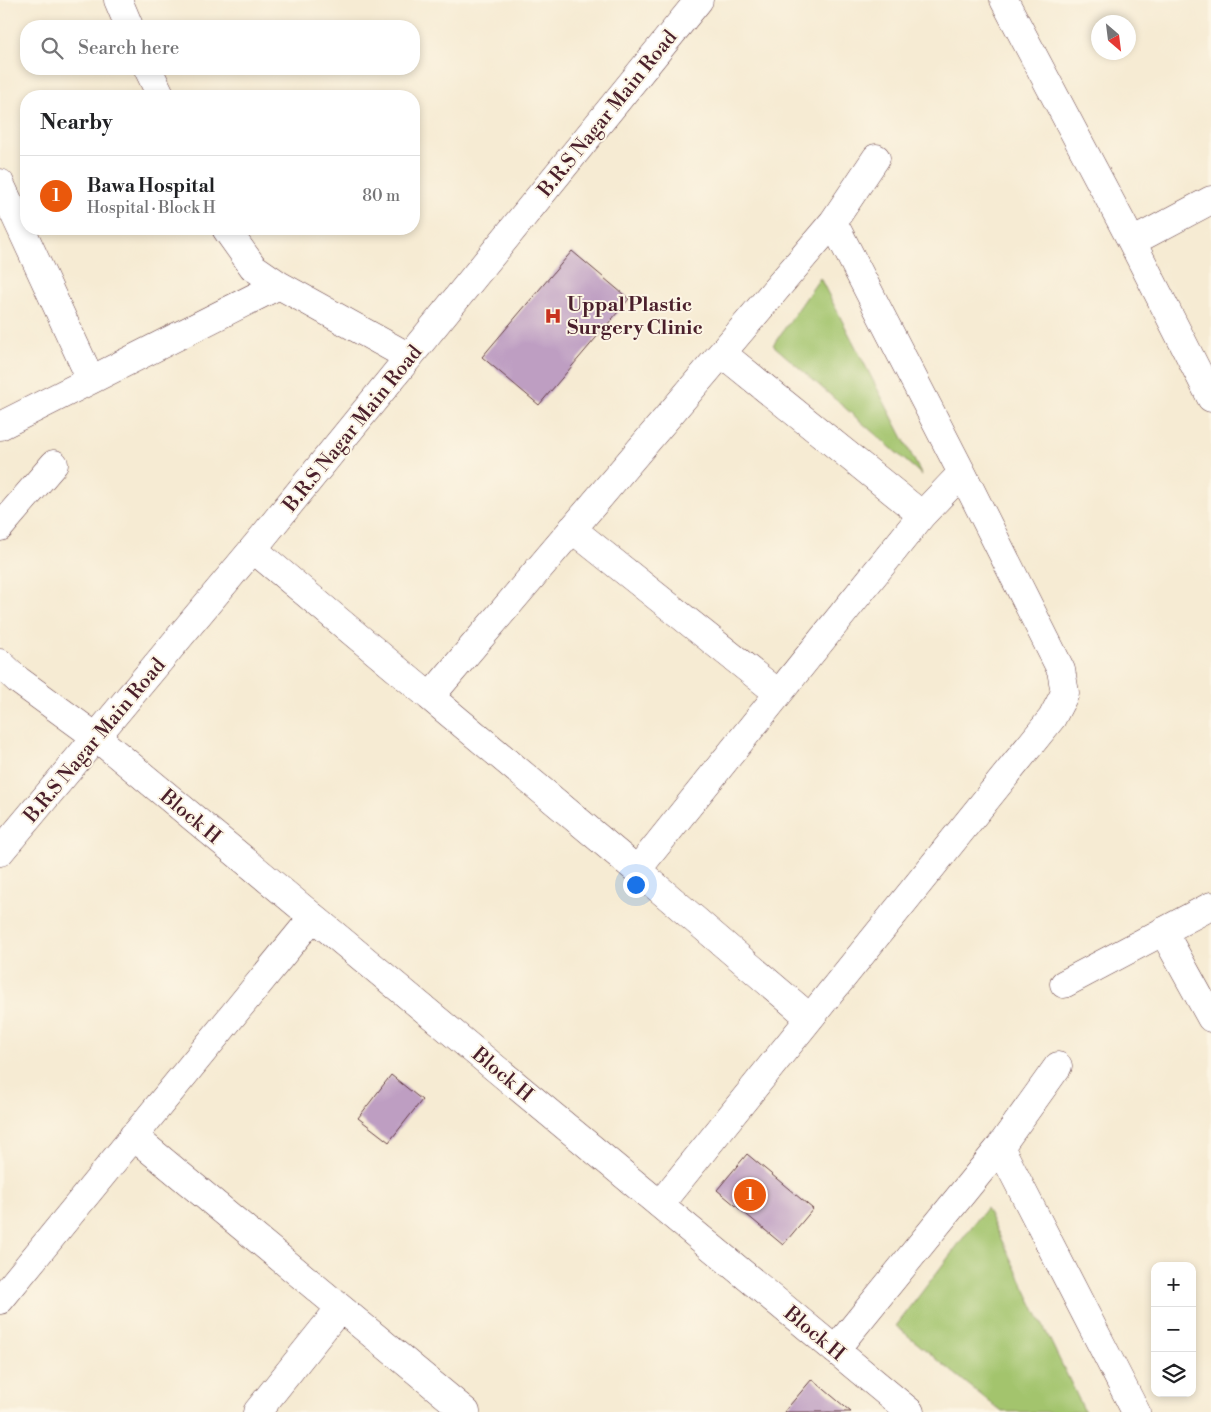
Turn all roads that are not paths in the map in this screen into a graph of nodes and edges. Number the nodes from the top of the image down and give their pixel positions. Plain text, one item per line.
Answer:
1 (118, 0) edge
2 (699, 0) edge
3 (1007, 1) edge
4 (126, 20) edge
5 (151, 75) edge
6 (158, 90) edge
7 (876, 158) dead end
8 (0, 183) edge
9 (1211, 200) edge
10 (833, 222) junction
11 (20, 226) edge
12 (24, 235) edge
13 (230, 235) edge
14 (1132, 242) junction
15 (279, 286) junction
16 (723, 354) junction
17 (409, 357) junction
18 (91, 380) junction
19 (1211, 398) edge
20 (0, 426) edge
21 (54, 464) dead end
22 (962, 473) junction
23 (922, 515) junction
24 (0, 527) edge
25 (572, 529) junction
26 (253, 549) junction
27 (0, 663) edge
28 (778, 693) junction
29 (430, 697) junction
30 (96, 736) junction
31 (0, 852) edge
32 (637, 870) junction
33 (1211, 906) edge
34 (313, 917) junction
35 (1163, 931) junction
36 (1064, 984) dead end
37 (810, 1018) junction
38 (1211, 1018) edge
39 (1058, 1066) dead end
40 (134, 1136) junction
41 (1000, 1147) junction
42 (660, 1204) junction
43 (0, 1300) edge
44 (340, 1308) junction
45 (835, 1350) junction
46 (257, 1412) edge
47 (466, 1412) edge
48 (910, 1412) edge
49 (1136, 1412) edge

1 - 4 street
2 - 17 street, B.R.S Nagar Main Road
3 - 14 street
5 - 6 street
7 - 10 street
8 - 11 street
9 - 14 street
10 - 16 street
10 - 22 street
12 - 18 street
13 - 15 street
14 - 19 street
15 - 17 street
15 - 18 street
16 - 23 street
16 - 25 street
17 - 26 street, B.R.S Nagar Main Road
18 - 20 street
21 - 24 street
22 - 23 street
22 - 37 street
23 - 28 street
25 - 28 street
25 - 29 street
26 - 29 street
26 - 30 street, B.R.S Nagar Main Road
27 - 30 street, Block H
28 - 32 street
29 - 32 street
30 - 31 street, B.R.S Nagar Main Road
30 - 34 street, Block H
32 - 37 street
33 - 35 street
34 - 40 street
34 - 42 street, Block H
35 - 36 street
35 - 38 street
37 - 42 street
39 - 41 street
40 - 43 street
40 - 44 street
41 - 45 street
41 - 49 street
42 - 45 street, Block H
44 - 46 street
44 - 47 street
45 - 48 street, Block H

